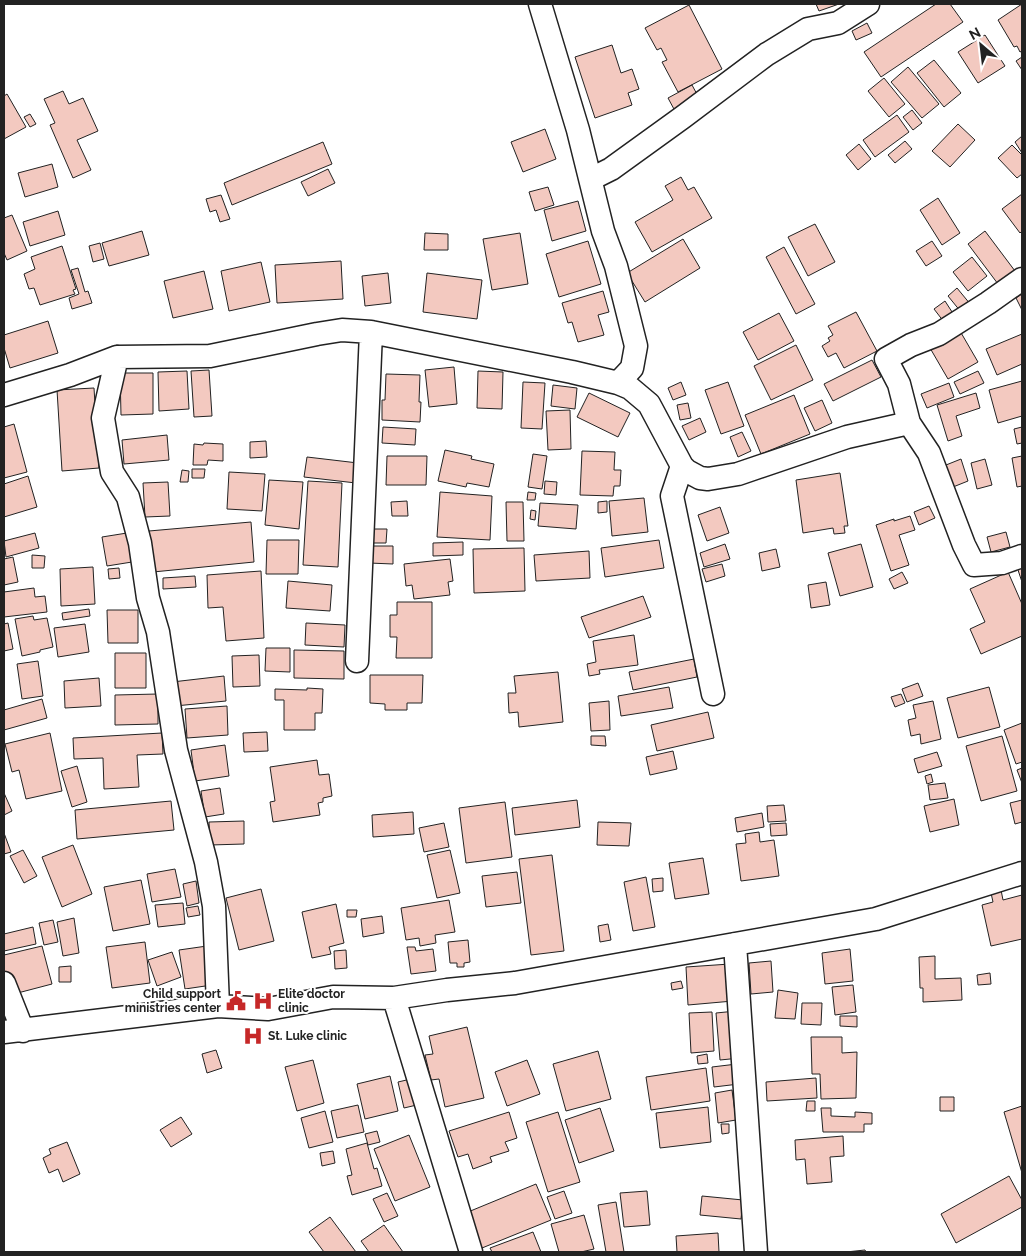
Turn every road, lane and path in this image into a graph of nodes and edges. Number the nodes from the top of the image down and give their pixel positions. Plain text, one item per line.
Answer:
1 (540, 4) edge
2 (868, 4) edge
3 (591, 180) junction
4 (1022, 279) edge
5 (371, 332) junction
6 (117, 357) junction
7 (618, 383) junction
8 (4, 395) edge
9 (909, 424) junction
10 (682, 466) junction
11 (1022, 556) edge
12 (356, 661) dead end
13 (713, 694) dead end
14 (1022, 873) edge
15 (735, 944) junction
16 (4, 983) edge
17 (394, 998) junction
18 (218, 1006) junction
19 (13, 1031) edge
20 (471, 1252) edge
21 (756, 1252) edge

1 - 3 street
2 - 3 street
3 - 7 street
4 - 9 street
5 - 6 street
5 - 7 street
5 - 12 street
6 - 8 street
6 - 18 street
7 - 10 street
9 - 10 street
9 - 11 street
10 - 13 street
14 - 15 street
15 - 17 street
15 - 21 street
16 - 19 street
17 - 18 street
17 - 20 street
18 - 19 street

